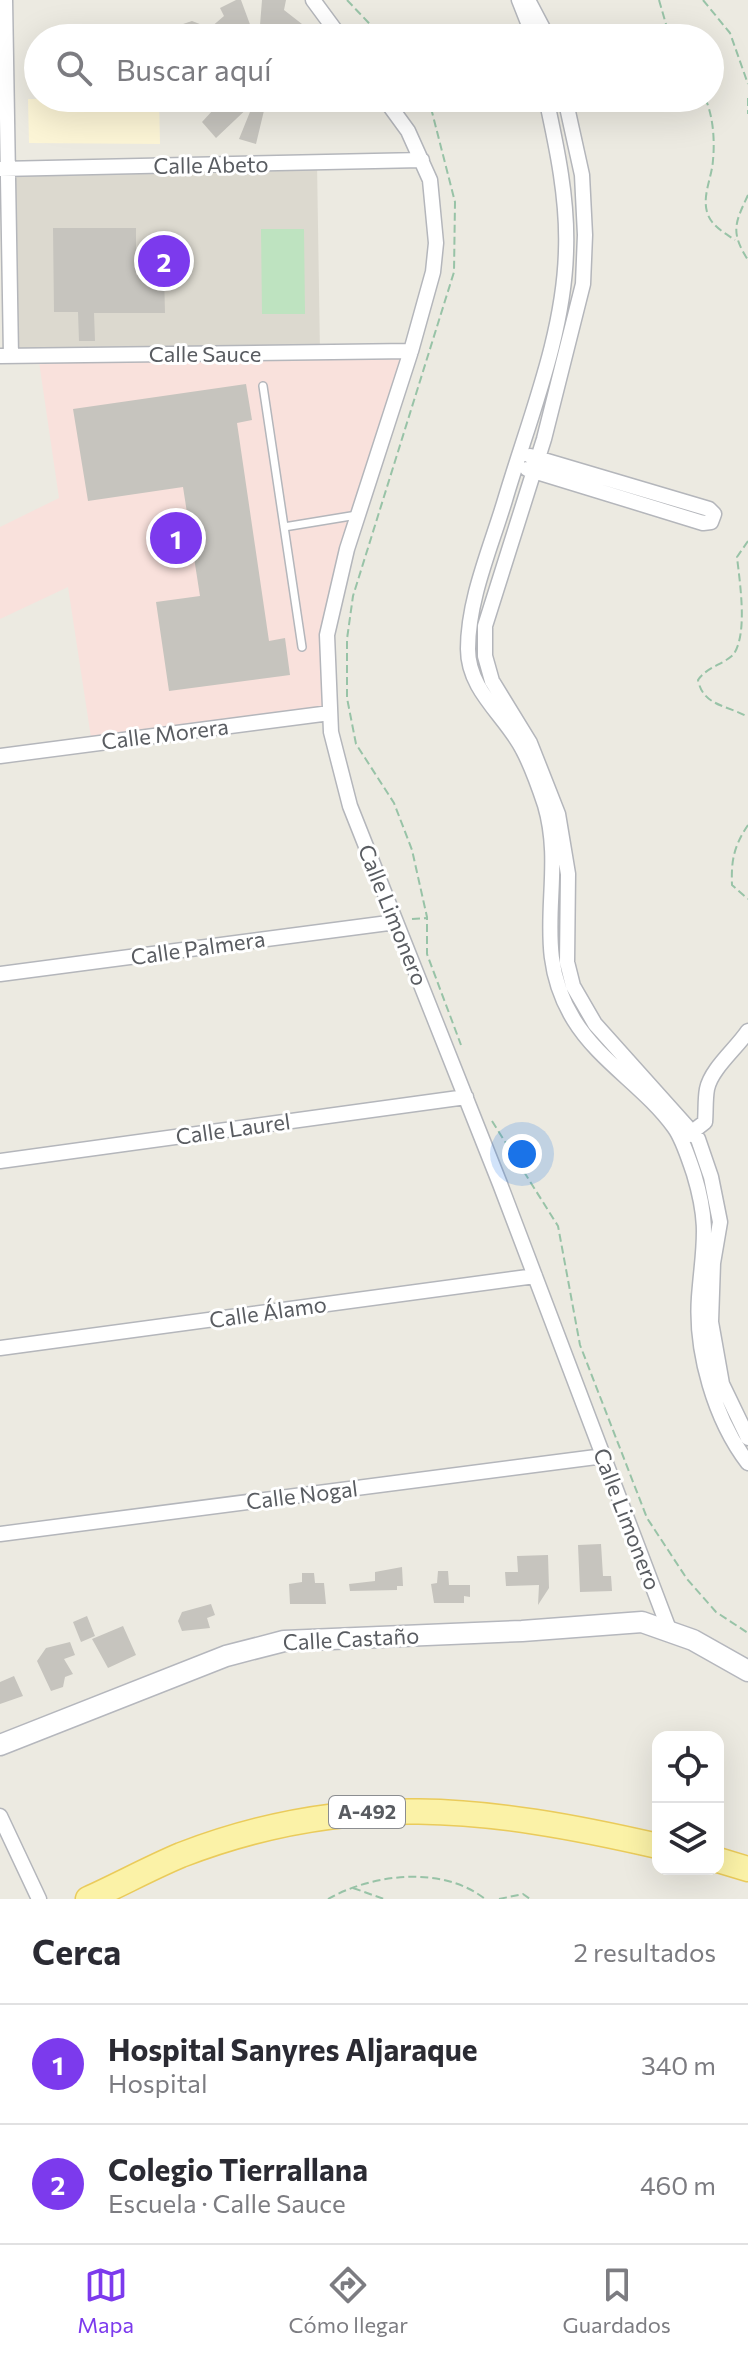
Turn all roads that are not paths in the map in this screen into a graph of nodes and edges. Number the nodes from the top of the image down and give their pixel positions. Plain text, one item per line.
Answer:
1 (5, 0) edge
2 (313, 0) edge
3 (519, 0) edge
4 (528, 0) edge
5 (331, 24) edge
6 (528, 24) edge
7 (541, 24) edge
8 (394, 112) edge
9 (549, 112) edge
10 (568, 112) edge
11 (422, 160) junction
12 (4, 169) edge
13 (411, 351) junction
14 (5, 356) edge
15 (263, 386) dead end
16 (517, 459) junction
17 (536, 465) junction
18 (359, 515) junction
19 (284, 527) junction
20 (302, 647) dead end
21 (330, 713) junction
22 (0, 756) edge
23 (396, 922) junction
24 (0, 974) edge
25 (748, 1031) edge
26 (466, 1097) junction
27 (686, 1137) junction
28 (0, 1161) edge
29 (535, 1276) junction
30 (0, 1348) edge
31 (748, 1438) edge
32 (604, 1456) junction
33 (748, 1463) edge
34 (0, 1534) edge
35 (670, 1632) junction
36 (748, 1671) edge
37 (0, 1745) edge
38 (0, 1816) edge
39 (652, 1845) edge
40 (39, 1899) edge
41 (88, 1899) edge

1 - 12 street
2 - 5 street
3 - 6 street
4 - 7 street
8 - 11 street, Calle Limonero
9 - 16 street
10 - 17 street
11 - 12 street, Calle Abeto
11 - 13 street, Calle Limonero
12 - 14 street
13 - 14 street, Calle Sauce
13 - 18 street, Calle Limonero
15 - 19 lane
16 - 17 street
16 - 27 street
17 - 17 street
17 - 27 street
18 - 19 lane
18 - 21 street, Calle Limonero
19 - 20 lane
21 - 22 street, Calle Morera
21 - 23 street, Calle Limonero
23 - 24 street, Calle Palmera
23 - 26 street, Calle Limonero
25 - 27 street
26 - 28 street, Calle Laurel
26 - 29 street, Calle Limonero
27 - 31 street
27 - 33 street
29 - 30 street, Calle Álamo
29 - 32 street, Calle Limonero
32 - 34 street, Calle Nogal
32 - 35 street, Calle Limonero
35 - 36 street
35 - 37 street, Calle Castaño
38 - 40 street
39 - 41 main road, A-492

